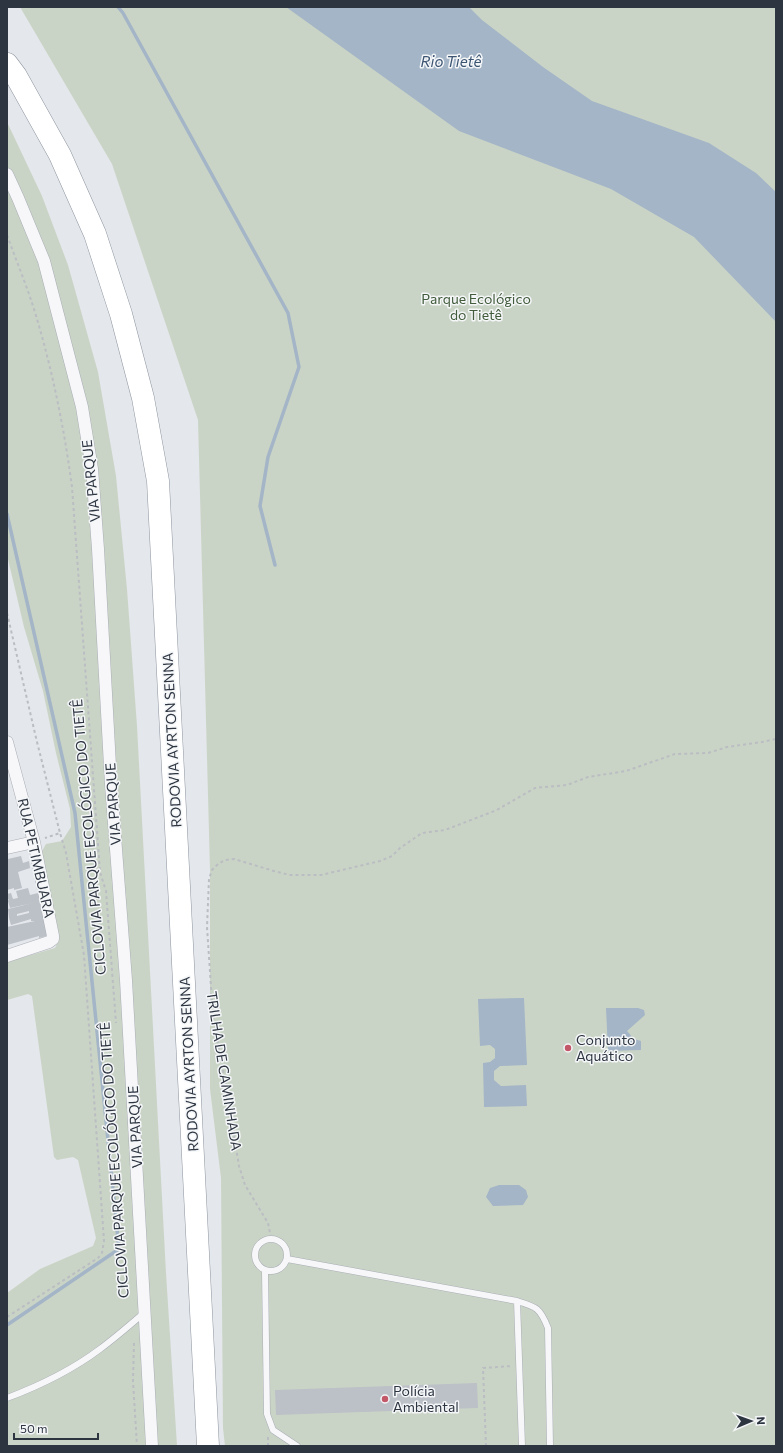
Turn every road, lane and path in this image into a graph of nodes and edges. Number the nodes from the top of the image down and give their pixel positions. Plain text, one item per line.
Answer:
1 (7, 64) edge
2 (7, 174) edge
3 (7, 235) edge
4 (7, 612) edge
5 (776, 739) edge
6 (7, 742) edge
7 (60, 833) junction
8 (34, 842) junction
9 (7, 848) edge
10 (7, 956) edge
11 (116, 1026) dead end
12 (271, 1238) junction
13 (287, 1259) junction
14 (265, 1271) junction
15 (517, 1301) junction
16 (145, 1312) junction
17 (7, 1317) edge
18 (134, 1321) junction
19 (519, 1366) junction
20 (7, 1398) edge
21 (137, 1446) edge
22 (152, 1446) edge
23 (208, 1446) edge
24 (297, 1446) edge
25 (486, 1446) edge
26 (522, 1446) edge
27 (550, 1446) edge

1 - 23 highway, RODOVIA AYRTON SENNA
2 - 16 street, VIA PARQUE
3 - 11 path, CICLOVIA PARQUE ECOLÓGICO DO TIETÊ
4 - 7 path
5 - 12 path, TRILHA DE CAMINHADA
6 - 8 street, RUA PETIMBUARA
7 - 8 path
7 - 17 path
8 - 9 street
8 - 10 street, RUA PETIMBUARA
12 - 13 lane
12 - 14 lane
13 - 14 lane
13 - 15 lane
14 - 24 lane
15 - 19 lane
15 - 27 lane
16 - 18 lane
16 - 22 street, VIA PARQUE
18 - 20 lane
18 - 21 path
19 - 25 path
19 - 26 lane

